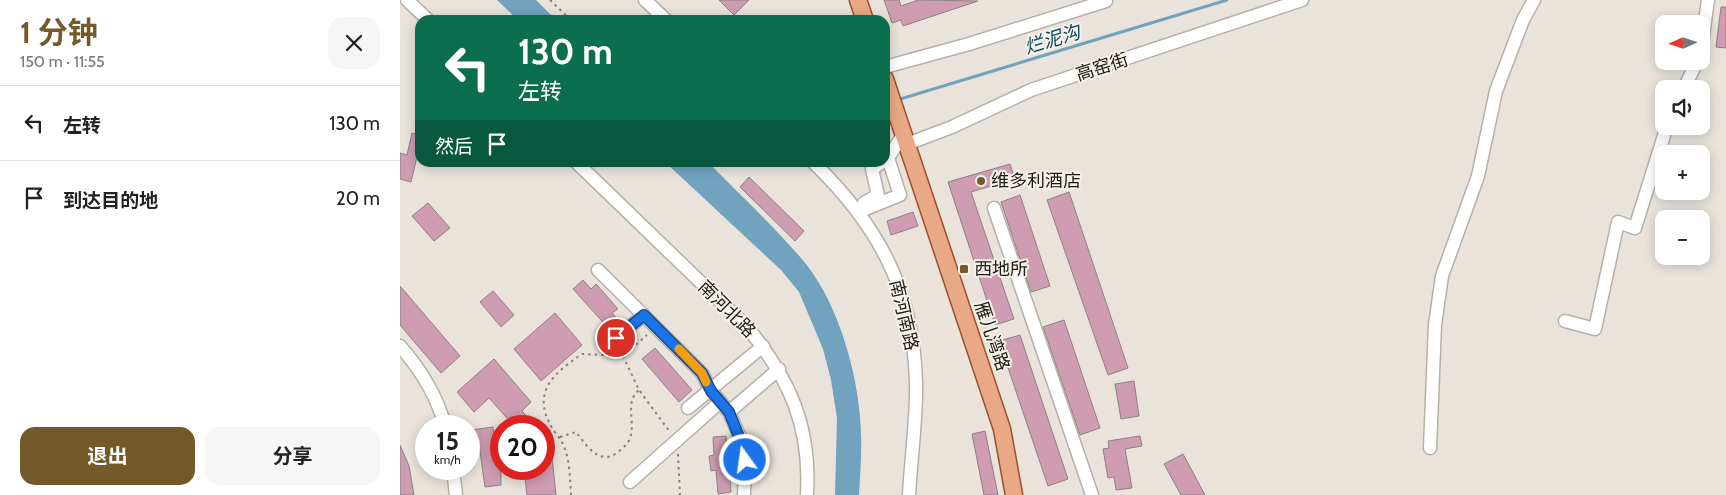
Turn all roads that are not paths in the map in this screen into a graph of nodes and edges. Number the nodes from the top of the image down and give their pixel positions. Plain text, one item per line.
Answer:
1 (408, 0) edge
2 (646, 0) edge
3 (858, 0) edge
4 (1302, 0) edge
5 (1534, 0) edge
6 (1708, 0) edge
7 (1106, 1) edge
8 (423, 15) edge
9 (661, 15) edge
10 (863, 15) edge
11 (1706, 15) edge
12 (890, 66) edge
13 (890, 94) edge
14 (903, 133) junction
15 (1664, 135) edge
16 (890, 152) edge
17 (581, 167) edge
18 (818, 167) edge
19 (875, 167) edge
20 (888, 167) edge
21 (921, 188) junction
22 (900, 195) junction
23 (994, 208) dead end
24 (856, 210) junction
25 (598, 270) dead end
26 (644, 315) junction
27 (1565, 321) dead end
28 (616, 338) dead end
29 (400, 346) edge
30 (763, 346) junction
31 (779, 369) junction
32 (711, 391) junction
33 (720, 402) junction
34 (688, 408) dead end
35 (729, 412) junction
36 (442, 415) edge
37 (1430, 448) dead end
38 (454, 480) edge
39 (630, 482) dead end
40 (456, 495) edge
41 (744, 495) edge
42 (807, 495) edge
43 (909, 495) edge
44 (1014, 495) edge
45 (1092, 495) edge

1 - 8 street
2 - 9 street
3 - 10 main road
4 - 14 street, 高窑街
5 - 37 street
6 - 11 street
7 - 12 street
13 - 14 main road, 雁儿湾路
14 - 16 street
14 - 21 main road, 雁儿湾路
15 - 27 street
17 - 30 street, 南河北路
18 - 24 street, 南河南路
19 - 24 street
20 - 22 street
21 - 22 street
21 - 44 main road, 雁儿湾路
22 - 24 street
23 - 45 street
24 - 43 street, 南河南路
25 - 26 street
26 - 28 street
26 - 32 street
29 - 36 street
30 - 31 street, 南河北路
30 - 32 street
31 - 35 street
31 - 42 street, 南河北路
32 - 33 street
32 - 34 street
33 - 35 street
33 - 39 street
35 - 41 street
38 - 40 street

